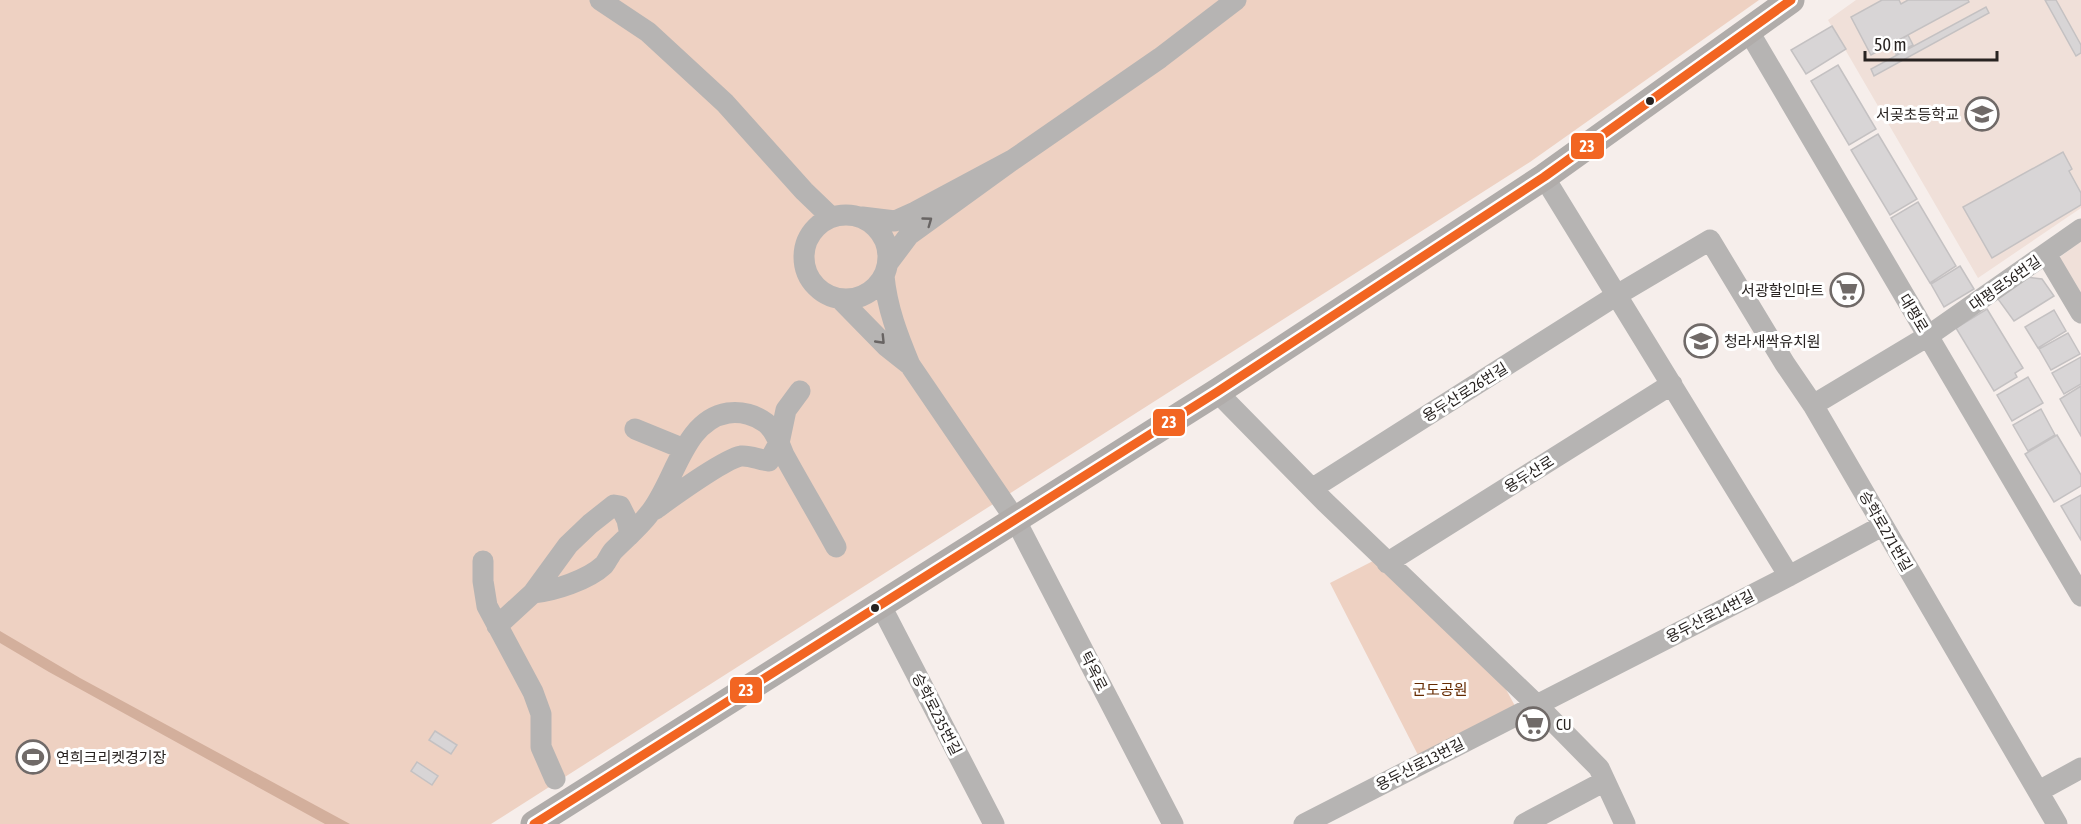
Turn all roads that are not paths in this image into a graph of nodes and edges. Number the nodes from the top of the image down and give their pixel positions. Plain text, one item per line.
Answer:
1 (600, 0) edge
2 (1236, 0) edge
3 (1791, 0) edge
4 (1748, 30) junction
5 (1014, 159) junction
6 (1544, 177) junction
7 (831, 217) junction
8 (862, 217) junction
9 (2081, 229) edge
10 (1710, 240) joint
11 (2046, 254) junction
12 (886, 269) junction
13 (1617, 295) junction
14 (840, 299) junction
15 (2081, 313) edge
16 (1928, 336) junction
17 (909, 365) junction
18 (1672, 384) junction
19 (800, 392) dead end
20 (1217, 392) junction
21 (1813, 405) junction
22 (635, 429) dead end
23 (779, 443) junction
24 (684, 449) junction
25 (1313, 488) junction
26 (651, 512) junction
27 (1015, 519) junction
28 (1882, 526) junction
29 (630, 535) junction
30 (836, 547) dead end
31 (483, 561) dead end
32 (1387, 563) junction
33 (1789, 576) junction
34 (533, 593) junction
35 (2081, 596) edge
36 (880, 604) junction
37 (497, 626) junction
38 (1536, 704) junction
39 (2081, 768) edge
40 (555, 779) dead end
41 (1605, 781) junction
42 (2039, 791) junction
43 (1312, 822) edge
44 (534, 824) edge
45 (994, 824) edge
46 (1173, 824) edge
47 (1524, 824) edge
48 (1625, 824) edge
49 (2057, 824) edge

1 - 7 street
2 - 5 street
3 - 4 main road
4 - 6 main road
4 - 16 street, 대평로
5 - 8 street
12 -> 5 street
6 - 13 street
6 - 20 main road
7 - 8 street
7 - 14 street
8 - 12 street
9 - 11 street, 대평로56번길
10 - 13 street, 용두산로26번길
10 - 21 street, 승학로271번길
11 - 15 street
11 - 16 street, 대평로56번길
12 - 14 street
12 - 17 street
13 - 18 street
13 - 25 street, 용두산로26번길
14 -> 17 street
16 - 21 street, 대평로56번길
16 - 35 street, 대평로
17 - 27 street, 탁옥로
18 - 32 street, 용두산로
18 - 33 street
19 - 23 street
20 - 25 street
20 - 27 main road
21 - 28 street, 승학로271번길
22 - 24 street
23 - 24 street
23 - 26 street
23 - 30 street
24 - 26 street
25 - 32 street
26 - 29 street
27 - 36 main road
27 - 46 street, 탁옥로
28 - 33 street, 용두산로14번길
28 - 42 street, 승학로271번길
29 - 34 street
29 - 34 street
31 - 37 street
32 - 38 street
33 - 38 street, 용두산로14번길
34 - 37 street
36 - 44 main road
36 - 45 street, 승학로235번길
37 - 40 street
38 - 41 street
38 - 43 street, 용두산로13번길
39 - 42 street
41 - 47 street
41 - 48 street
42 - 49 street, 승학로271번길

